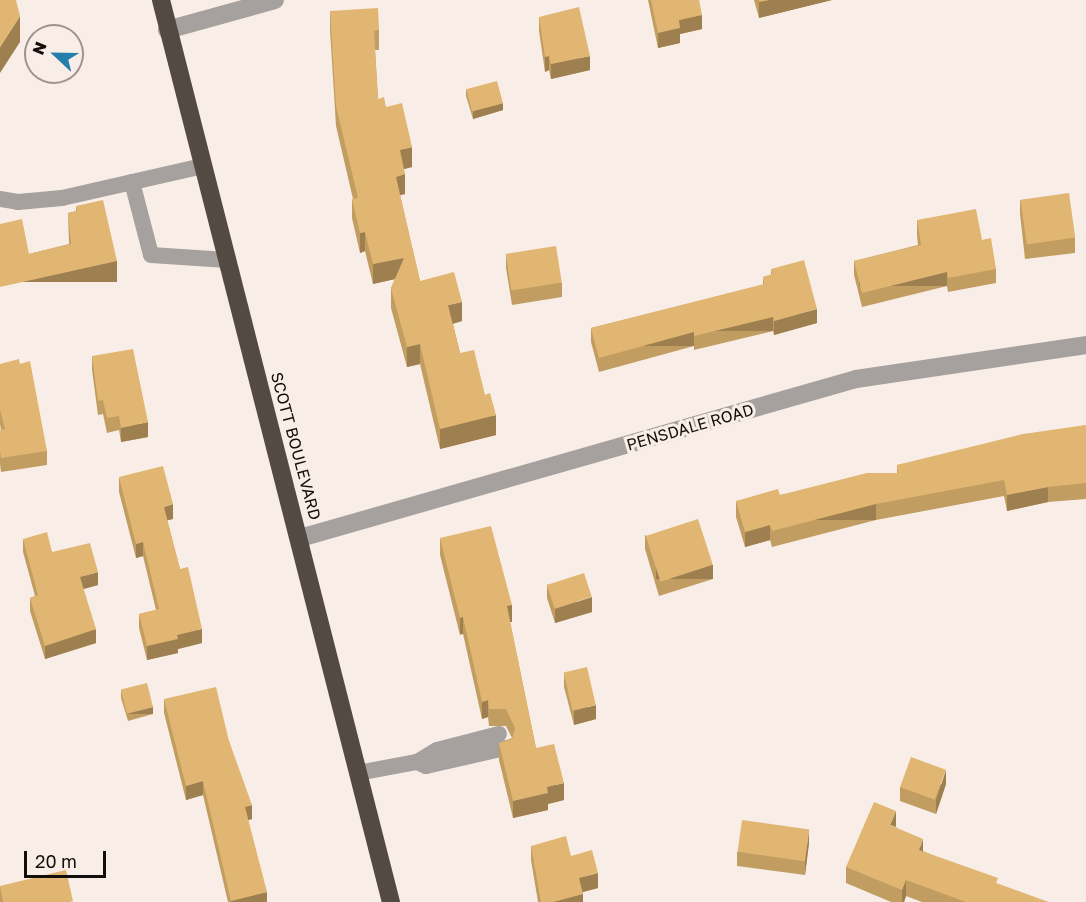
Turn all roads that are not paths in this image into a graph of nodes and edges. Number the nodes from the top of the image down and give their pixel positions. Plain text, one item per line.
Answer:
1 (161, 0) edge
2 (274, 0) edge
3 (167, 30) junction
4 (203, 165) junction
5 (132, 182) junction
6 (0, 199) edge
7 (227, 260) junction
8 (1086, 345) edge
9 (300, 538) junction
10 (502, 741) edge
11 (358, 773) junction
12 (391, 902) edge

1 - 3 highway, SCOTT BOULEVARD
2 - 3 street
3 - 4 highway, SCOTT BOULEVARD
4 - 5 lane
4 - 7 highway, SCOTT BOULEVARD
5 - 6 lane
5 - 7 lane
7 - 9 highway, SCOTT BOULEVARD
8 - 9 street, PENSDALE ROAD
9 - 11 highway, SCOTT BOULEVARD
10 - 11 lane
11 - 12 highway, SCOTT BOULEVARD

